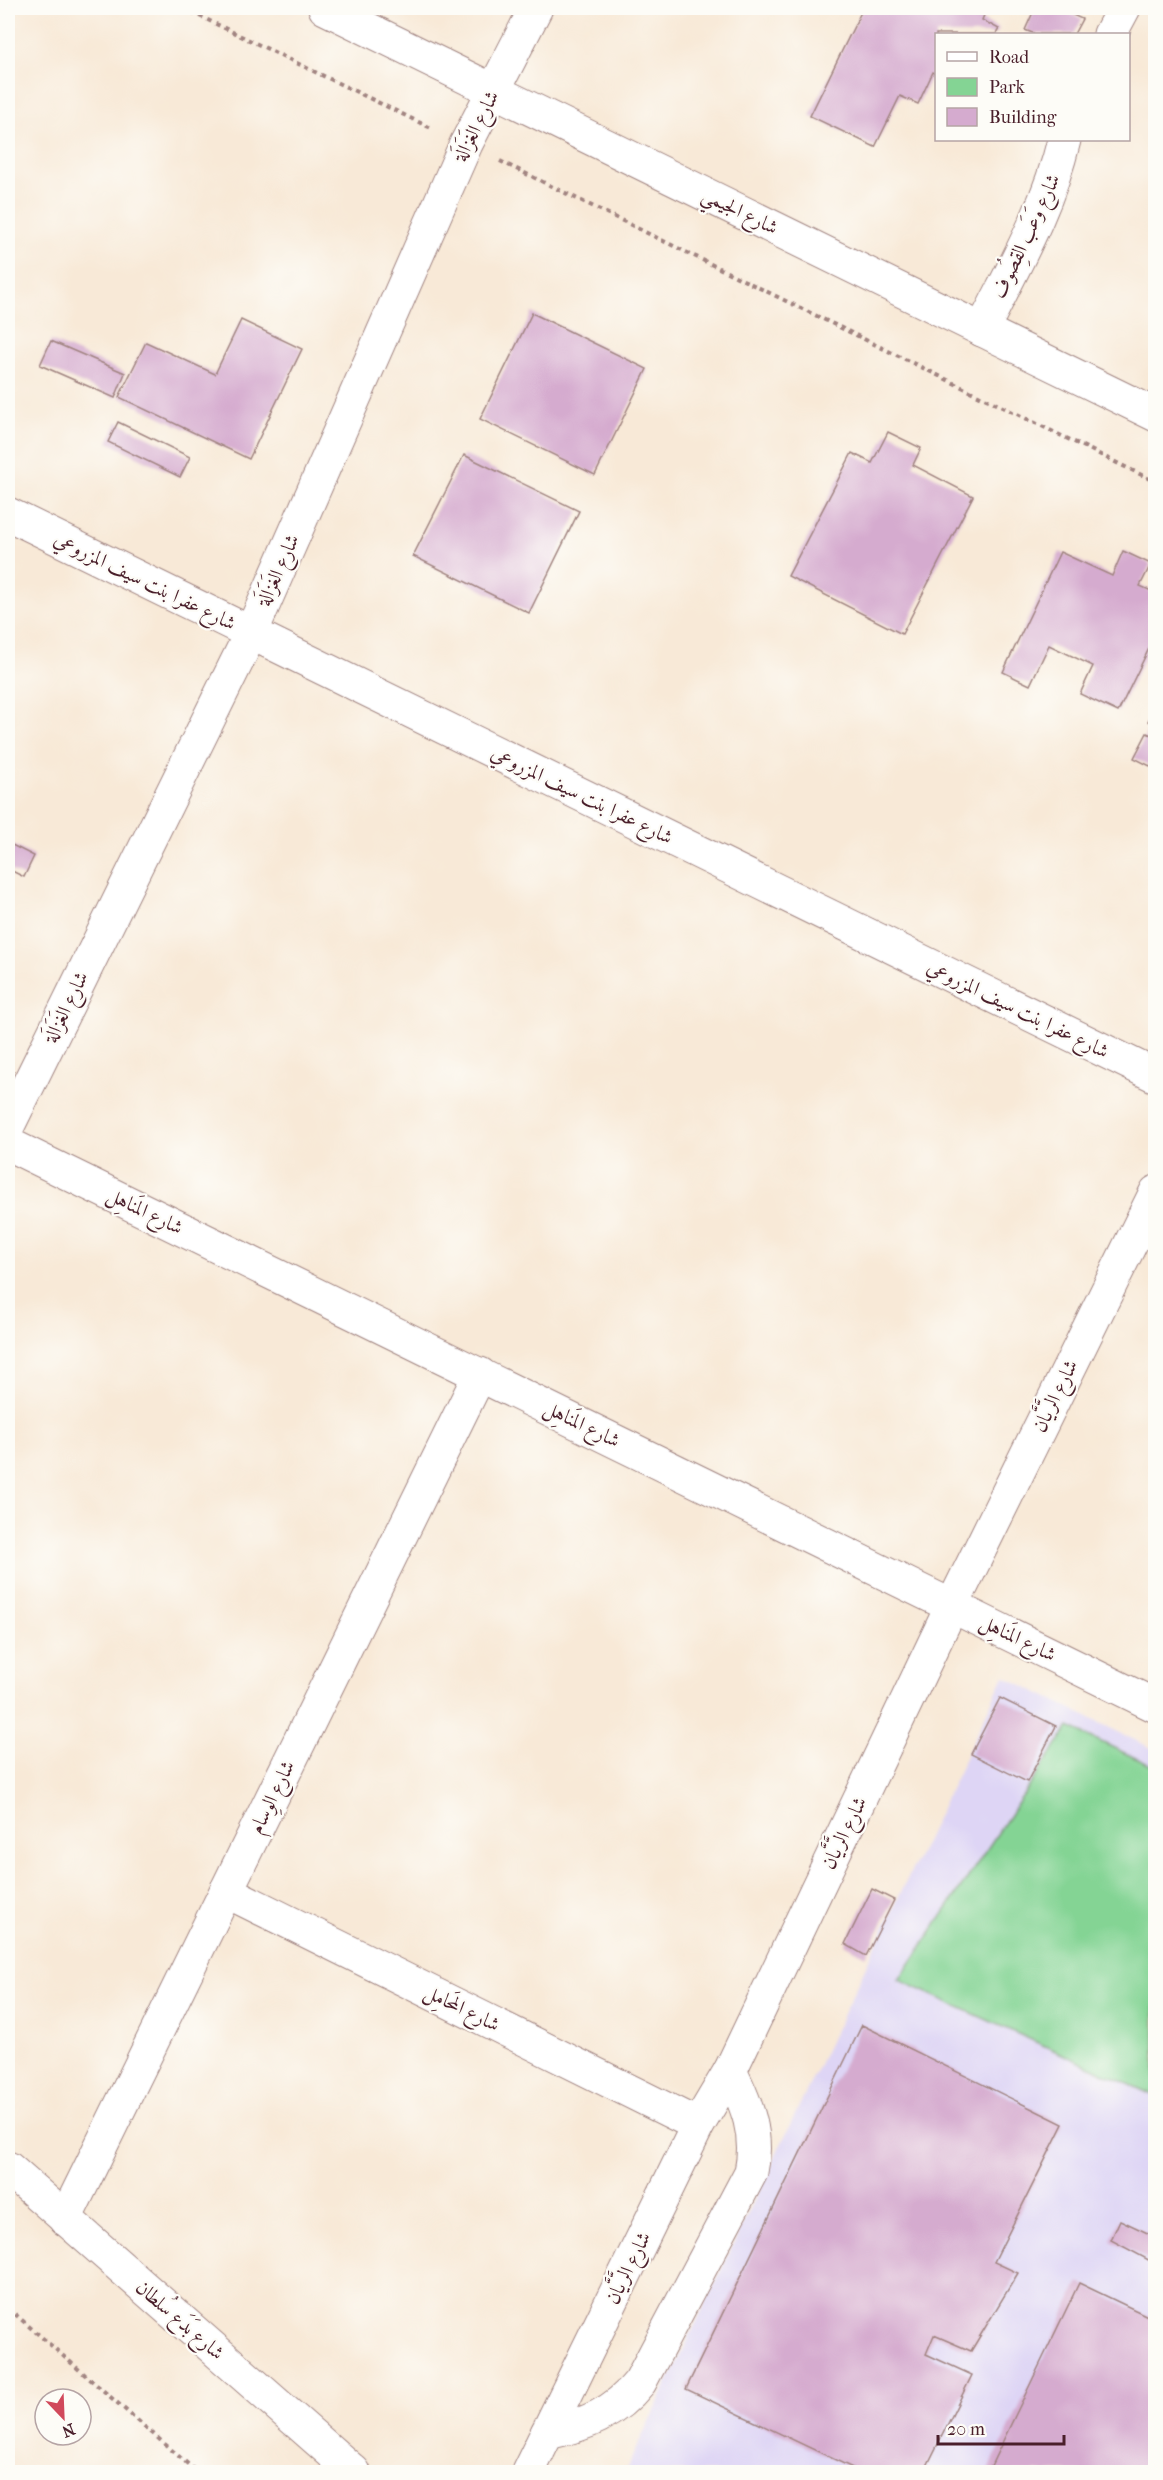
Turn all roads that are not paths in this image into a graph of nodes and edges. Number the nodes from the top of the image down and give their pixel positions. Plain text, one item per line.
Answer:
1 (325, 8) edge
2 (536, 8) edge
3 (1124, 8) edge
4 (1111, 33) edge
5 (494, 90) junction
6 (1064, 141) edge
7 (982, 330) junction
8 (1155, 415) edge
9 (8, 514) edge
10 (251, 633) junction
11 (1155, 1076) edge
12 (8, 1126) edge
13 (8, 1144) edge
14 (1155, 1192) edge
15 (480, 1374) junction
16 (952, 1606) junction
17 (1155, 1706) edge
18 (226, 1891) junction
19 (730, 2071) junction
20 (698, 2125) junction
21 (8, 2168) edge
22 (65, 2219) junction
23 (547, 2433) junction
24 (354, 2472) edge
25 (528, 2472) edge

1 - 5 street, شارع الجيمي
2 - 5 street, شارع الغَزَالَة
3 - 4 street
5 - 7 street, شارع الجيمي
5 - 10 street, شارع الغَزَالَة
6 - 7 street, شارع وَعَب القِصُوف
7 - 8 street, شارع الجيمي
9 - 10 street, شارع عفرا بنت سيف المزروعي
10 - 11 street, شارع عفرا بنت سيف المزروعي
10 - 12 street, شارع الغَزَالَة
13 - 15 street, شارع المَناهِل
14 - 16 street, شارع الرَّيَّان
15 - 16 street, شارع المَناهِل
15 - 18 street, شارع الوِسام
16 - 17 street, شارع المَناهِل
16 - 19 street, شارع الرَّيَّان
18 - 20 street, شارع المَحامِل
18 - 22 street, شارع الوِسام
19 - 20 street, شارع الرَّيَّان
19 - 23 street
20 - 23 street, شارع الرَّيَّان
21 - 22 street, شارع بَدَع سُلطان
22 - 24 street, شارع بَدَع سُلطان
23 - 25 street, شارع الرَّيَّان

